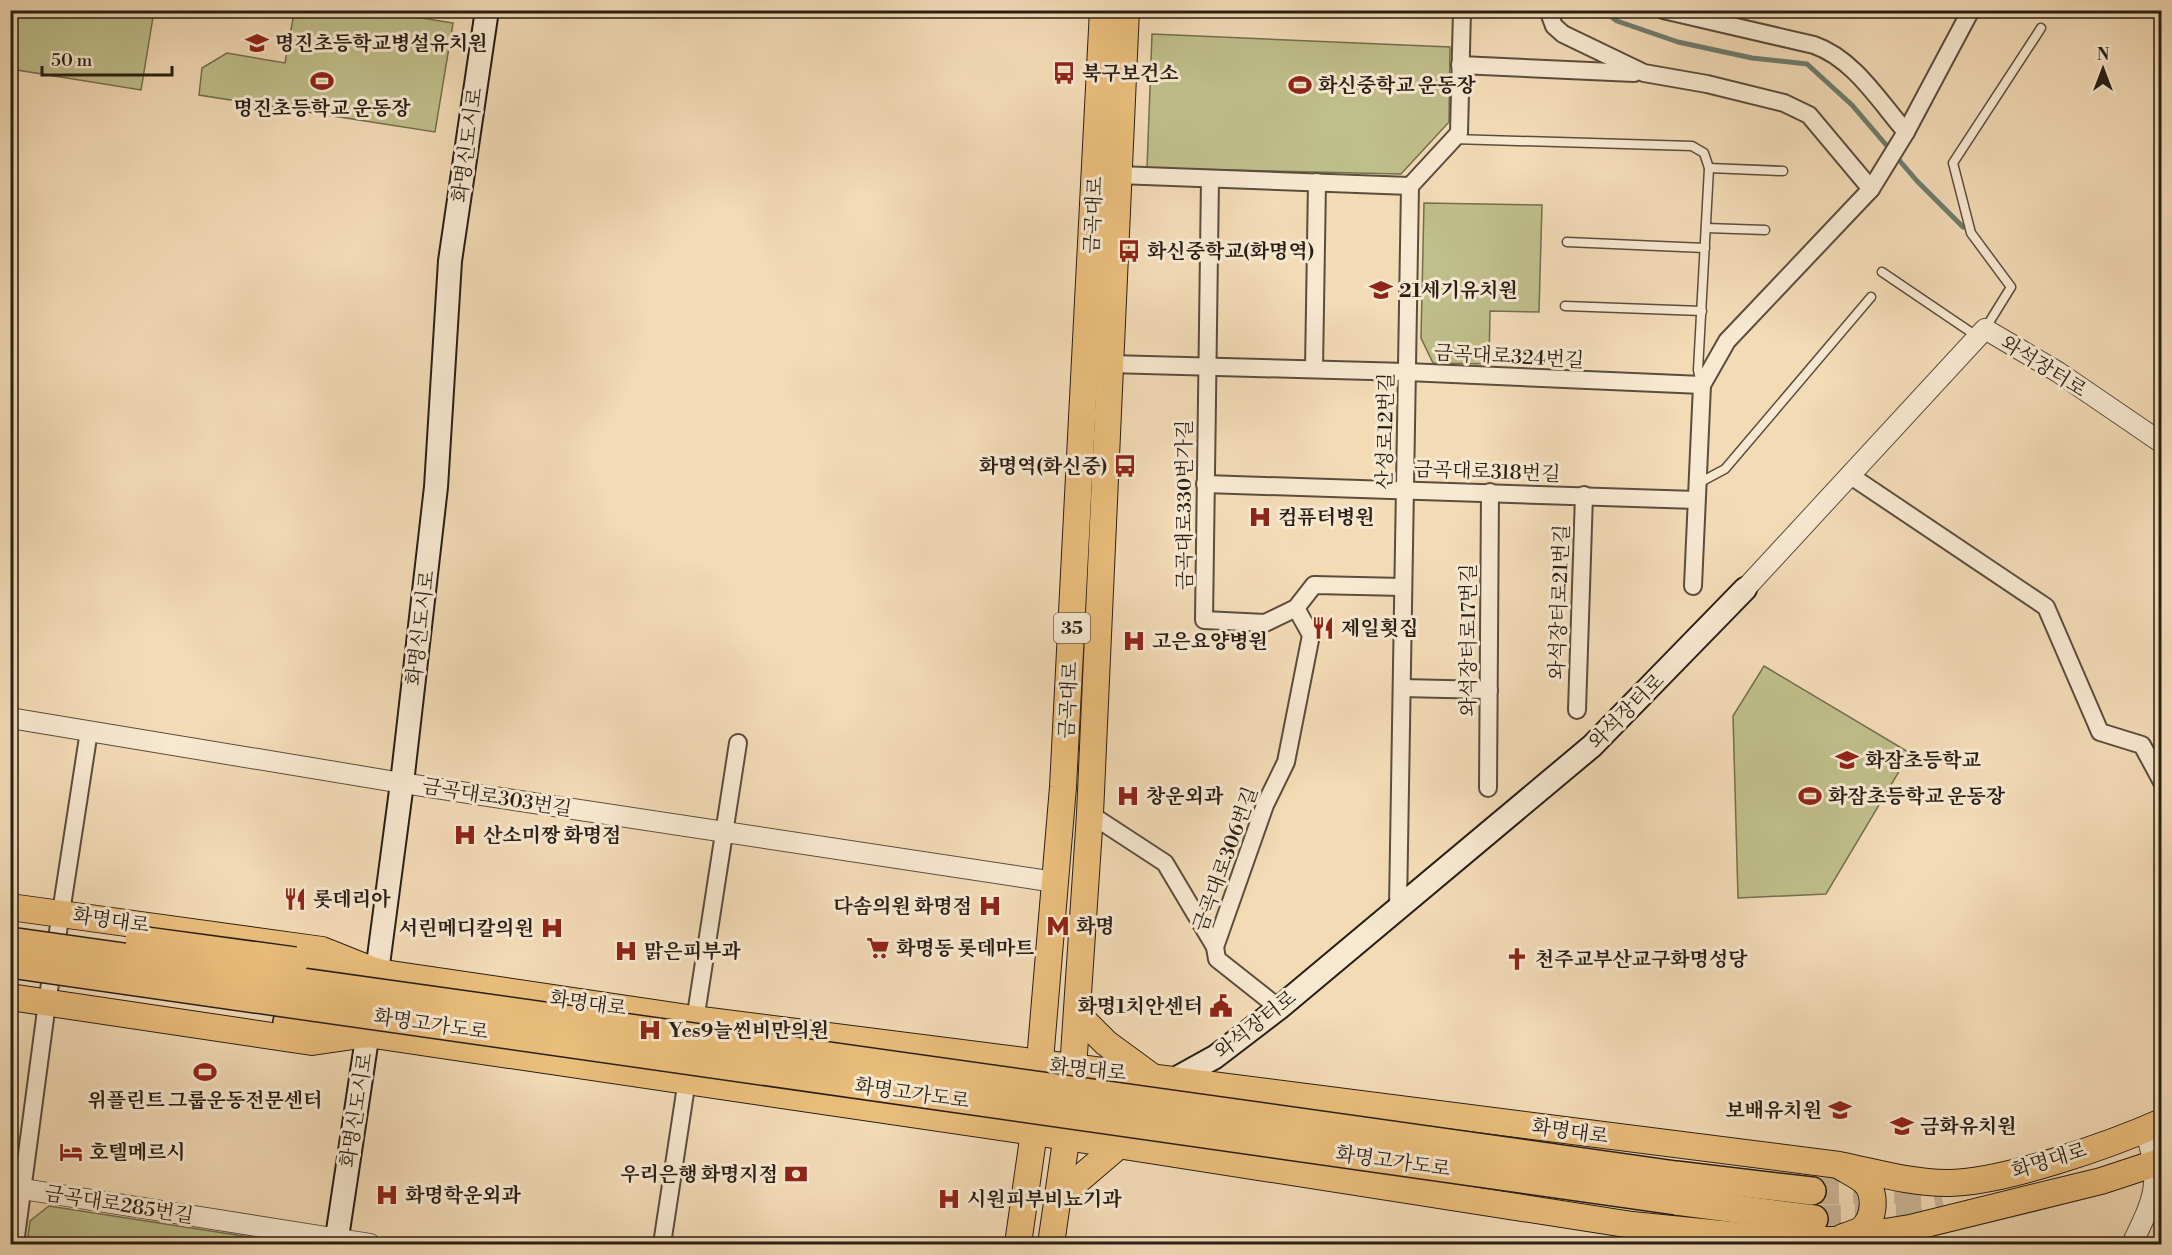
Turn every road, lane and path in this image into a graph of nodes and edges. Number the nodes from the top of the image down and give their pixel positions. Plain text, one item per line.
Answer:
1 (487, 10) edge
2 (1103, 10) edge
3 (1126, 10) edge
4 (1462, 10) edge
5 (1548, 10) edge
6 (1663, 10) edge
7 (1971, 10) edge
8 (2041, 28) dead end
9 (1460, 65) junction
10 (1644, 73) junction
11 (1906, 132) junction
12 (1453, 139) junction
13 (1709, 168) junction
14 (1783, 171) dead end
15 (1118, 175) junction
16 (1210, 178) junction
17 (1317, 182) junction
18 (1410, 186) junction
19 (1870, 189) junction
20 (1706, 228) junction
21 (1765, 230) dead end
22 (1567, 242) dead end
23 (1705, 248) junction
24 (1882, 272) dead end
25 (1870, 297) dead end
26 (1565, 306) dead end
27 (1702, 311) junction
28 (1981, 333) junction
29 (1109, 364) junction
30 (1206, 367) junction
31 (1314, 369) junction
32 (1407, 372) junction
33 (1702, 385) junction
34 (2162, 443) edge
35 (1851, 476) junction
36 (1205, 484) junction
37 (1405, 489) junction
38 (1490, 492) junction
39 (1696, 492) junction
40 (1584, 495) junction
41 (1693, 586) dead end
42 (1403, 587) junction
43 (1745, 589) joint
44 (1296, 608) junction
45 (1402, 688) junction
46 (1488, 690) junction
47 (1577, 710) dead end
48 (10, 718) edge
49 (89, 731) junction
50 (738, 743) dead end
51 (2162, 782) edge
52 (402, 783) junction
53 (1488, 788) dead end
54 (1090, 814) junction
55 (723, 831) junction
56 (1055, 882) junction
57 (10, 907) edge
58 (1398, 907) junction
59 (61, 913) junction
60 (10, 923) edge
61 (10, 941) edge
62 (1215, 947) junction
63 (10, 964) edge
64 (377, 972) junction
65 (10, 981) edge
66 (10, 997) edge
67 (47, 1003) junction
68 (1279, 1008) junction
69 (1077, 1014) junction
70 (695, 1019) junction
71 (368, 1034) junction
72 (1041, 1065) junction
73 (1074, 1068) junction
74 (1151, 1076) junction
75 (1178, 1079) junction
76 (686, 1082) junction
77 (2153, 1125) edge
78 (1067, 1128) junction
79 (1034, 1132) junction
80 (1632, 1140) junction
81 (1118, 1146) junction
82 (2158, 1162) edge
83 (1839, 1165) junction
84 (1722, 1181) junction
85 (16, 1188) edge
86 (1676, 1189) junction
87 (1812, 1191) tunnel mouth
88 (1057, 1198) junction
89 (1719, 1208) junction
90 (1814, 1219) tunnel mouth
91 (1632, 1225) junction
92 (1834, 1240) junction
93 (336, 1242) edge
94 (15, 1245) edge
95 (370, 1245) edge
96 (662, 1245) edge
97 (1018, 1245) edge
98 (1051, 1245) edge
99 (2132, 1245) edge

1 - 52 main road, 화명신도시로
2 - 56 main road, 금곡대로 / 35
3 - 15 main road, 금곡대로 / 35
4 - 9 street
5 - 10 street
6 - 11 street
7 - 11 street
8 - 28 lane
9 - 10 street
9 - 12 street
10 - 19 street
11 - 19 street
12 - 13 lane
12 - 18 street
13 - 14 lane
13 - 20 lane
15 - 16 street
15 - 29 main road, 금곡대로 / 35
16 - 17 street
16 - 30 street, 금곡대로330번가길
17 - 18 street
17 - 31 street
18 - 32 street, 산성로12번길
19 - 33 street
20 - 21 lane
20 - 23 lane
22 - 23 lane
23 - 27 lane
24 - 28 lane
25 - 39 lane
26 - 27 lane
27 - 33 lane
28 - 34 street, 와석장터로
28 - 35 street, 와석장터로
29 - 30 street, 금곡대로324번길
29 - 54 main road, 금곡대로 / 35
30 - 31 street, 금곡대로324번길
30 - 36 street, 금곡대로330번가길
31 - 32 street, 금곡대로324번길
32 - 33 street, 금곡대로324번길
32 - 37 street, 산성로12번길
33 - 39 street
35 - 43 street, 와석장터로
35 - 51 street
36 - 37 street, 금곡대로318번길
36 - 44 street, 금곡대로330번가길
37 - 38 street, 금곡대로318번길
37 - 42 street, 산성로12번길
38 - 40 street, 금곡대로318번길
38 - 46 street, 와석장터로17번길
39 - 40 street, 금곡대로318번길
39 - 41 street
40 - 47 street, 와석장터로21번길
42 - 44 street, 금곡대로330번가길
42 - 45 street, 산성로12번길
43 - 58 main road, 와석장터로
44 - 62 street, 금곡대로306번길
45 - 46 street
45 - 58 street, 산성로12번길
46 - 53 street, 와석장터로17번길
48 - 49 street, 금곡대로303번길
49 - 52 street, 금곡대로303번길
49 - 59 street
50 - 55 street
52 - 55 street, 금곡대로303번길
52 - 64 main road, 화명신도시로
54 - 62 street, 금곡대로306번길
54 - 69 main road, 금곡대로 / 35
55 - 56 street, 금곡대로303번길
55 - 70 street
56 - 72 main road, 금곡대로 / 35
57 - 59 main road, 화명대로
58 - 68 main road, 와석장터로
59 - 64 main road, 화명대로
59 - 67 street
60 - 64 highway, bridge
61 - 86 highway, 화명고가도로, bridge
62 - 68 street
63 - 86 highway, 화명고가도로, bridge
64 - 70 main road, 화명대로
64 - 71 main road, 화명신도시로
65 - 71 highway
66 - 67 main road, 화명대로
67 - 71 main road, 화명대로
67 - 85 street
68 - 75 main road, 와석장터로
69 - 73 main road, 금곡대로 / 35
69 - 74 main road
70 - 72 main road, 화명대로
70 - 76 street
71 - 76 main road, 화명대로
71 - 93 main road, 화명신도시로
72 - 73 main road, 화명대로
72 - 79 main road, 금곡대로 / 35
73 - 74 main road, 화명대로
73 - 78 main road, 금곡대로 / 35
74 - 75 main road, 화명대로
75 - 78 main road, 와석장터로
75 - 80 main road, 화명대로
76 - 79 main road, 화명대로
76 - 96 street
77 - 82 street
77 - 83 main road, 화명대로
78 - 79 main road, 화명대로
78 - 81 main road, 화명대로
78 - 88 main road, 금곡대로 / 35
79 - 97 main road, 금곡대로 / 35
80 - 83 main road, 화명대로
80 - 84 main road
81 - 88 main road
81 - 91 main road, 화명대로
82 - 92 main road, 화명대로
82 - 99 street
83 - 92 main road
84 - 86 highway, 화명고가도로
84 - 87 highway, 화명고가도로
85 - 93 street, 금곡대로285번길
85 - 94 street
86 - 89 highway, 화명고가도로
88 - 98 main road, 금곡대로 / 35
89 - 90 highway, 화명고가도로
89 - 91 main road
91 - 92 main road, 화명대로
93 - 95 street, 금곡대로285번길

